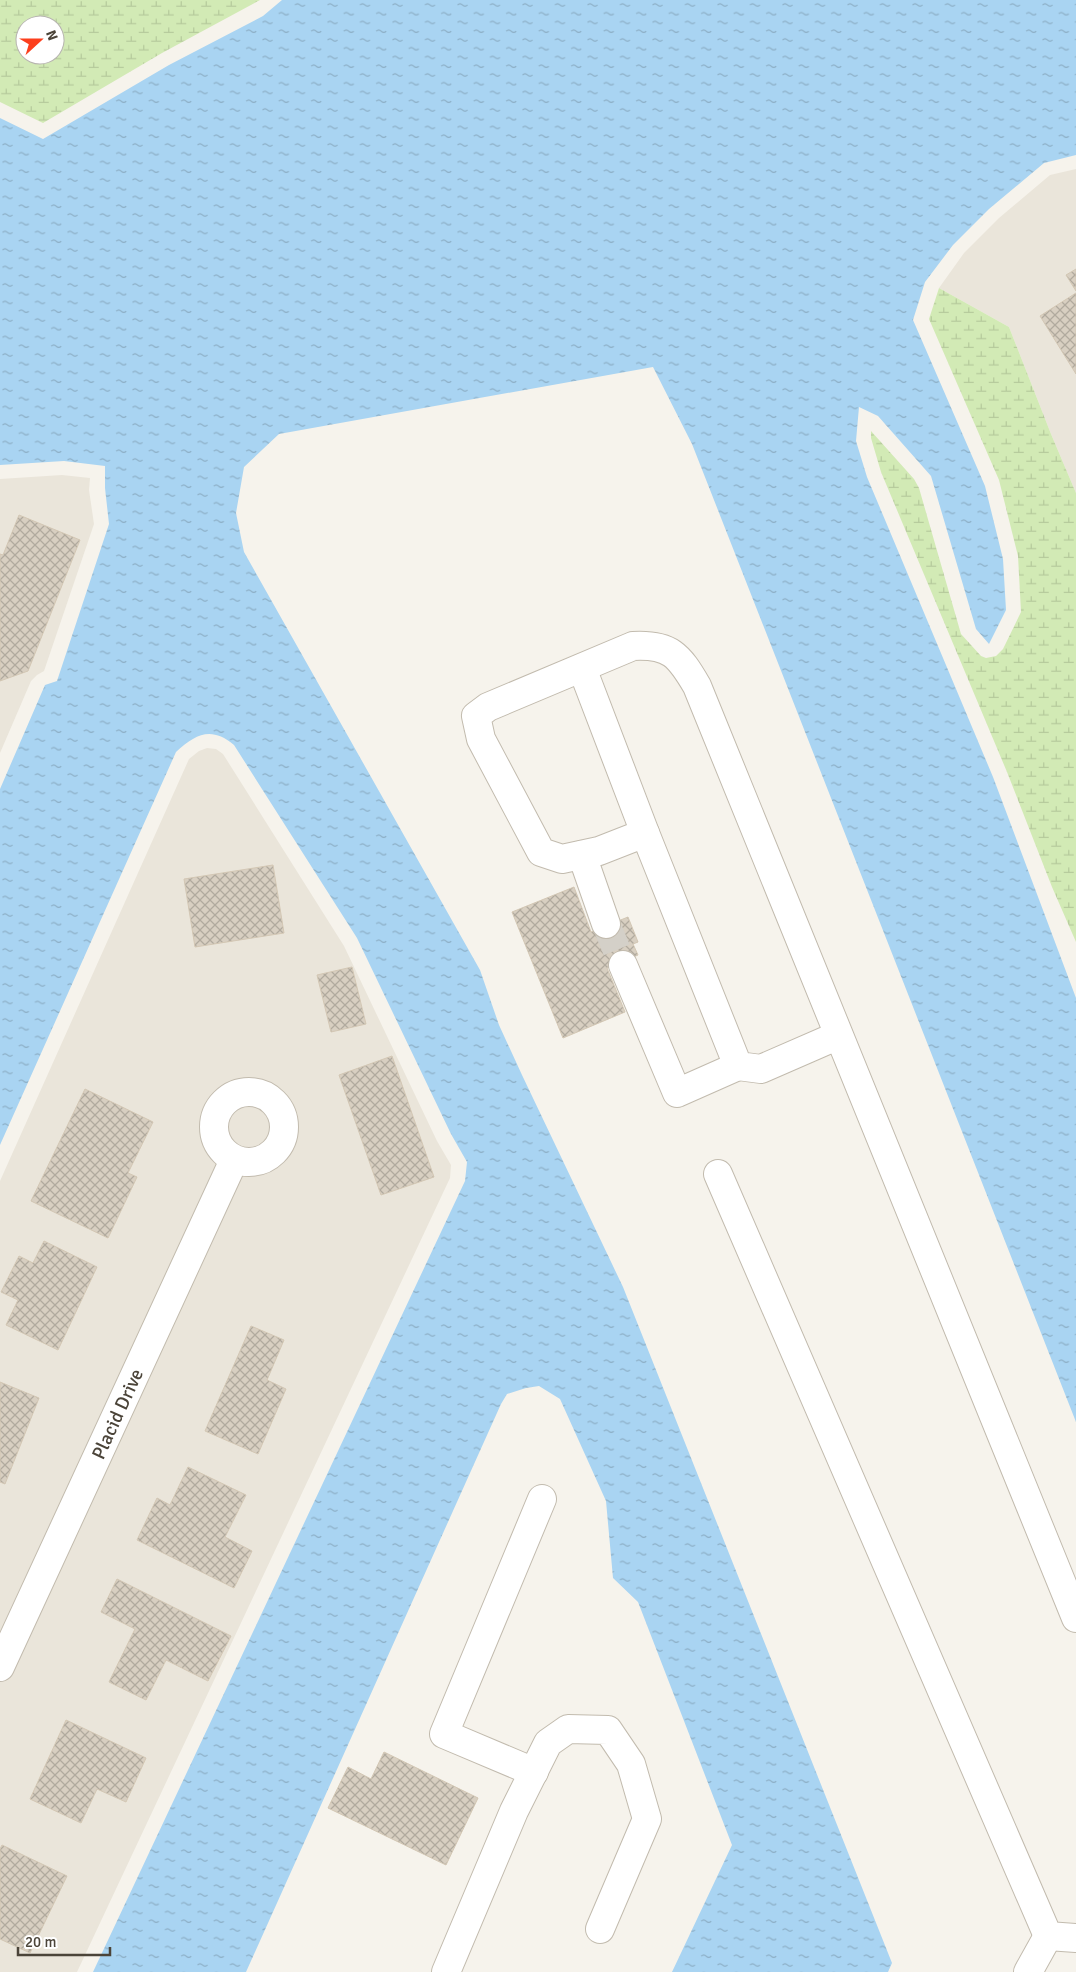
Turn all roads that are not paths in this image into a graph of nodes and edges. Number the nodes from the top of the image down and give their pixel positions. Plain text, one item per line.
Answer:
1 (582, 668) junction
2 (645, 834) junction
3 (582, 855) junction
4 (606, 924) tunnel mouth
5 (623, 965) tunnel mouth
6 (839, 1035) junction
7 (738, 1066) junction
8 (234, 1160) dead end
9 (718, 1174) dead end
10 (542, 1499) dead end
11 (1076, 1618) edge
12 (0, 1667) edge
13 (534, 1772) junction
14 (600, 1929) dead end
15 (1048, 1936) junction
16 (1076, 1938) edge
17 (446, 1972) edge
18 (1028, 1972) edge

1 - 2 street
1 - 3 street
1 - 6 street
2 - 3 street
2 - 7 street
3 - 4 street
5 - 7 street
6 - 7 street
6 - 11 street
8 - 12 street, Placid Drive
9 - 15 street
10 - 13 street
13 - 14 street
13 - 17 street
15 - 16 street
15 - 18 street

